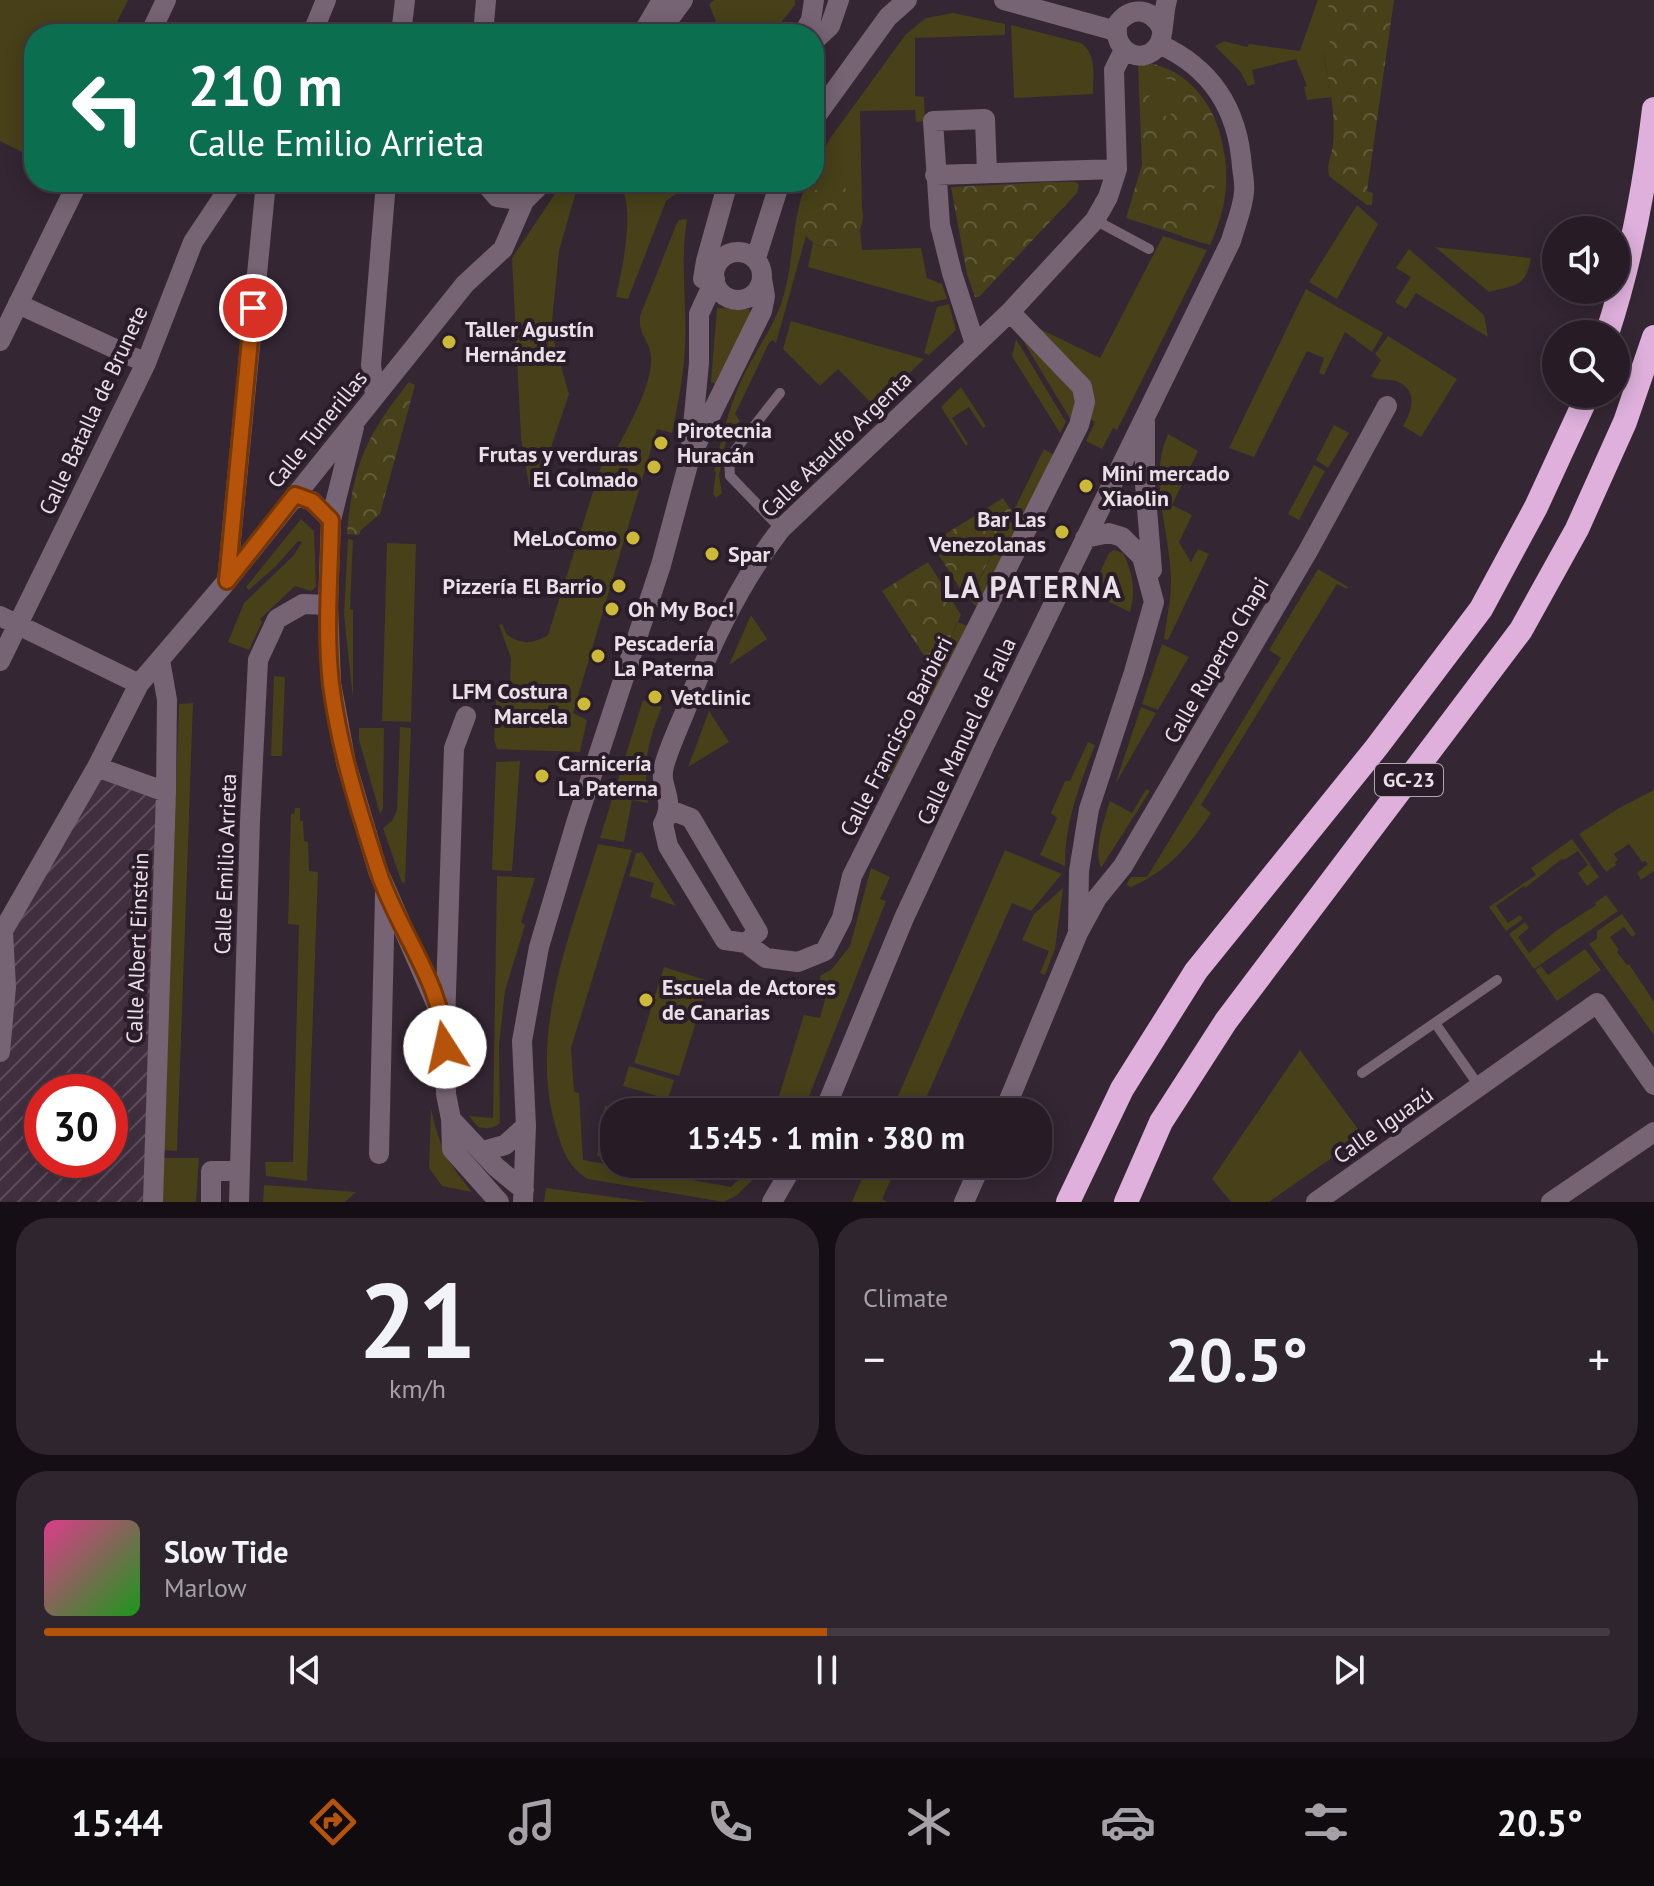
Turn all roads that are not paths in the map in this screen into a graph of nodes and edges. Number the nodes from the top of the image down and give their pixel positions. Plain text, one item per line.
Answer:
1 (166, 0) edge
2 (326, 0) edge
3 (405, 0) edge
4 (486, 0) edge
5 (505, 0) edge
6 (690, 0) edge
7 (814, 0) edge
8 (839, 0) edge
9 (907, 0) edge
10 (1004, 0) edge
11 (1167, 0) edge
12 (672, 5) edge
13 (1136, 6) edge
14 (155, 24) edge
15 (316, 24) edge
16 (402, 24) edge
17 (484, 24) edge
18 (652, 24) edge
19 (658, 24) edge
20 (809, 24) edge
21 (824, 32) edge
22 (1160, 35) junction
23 (1120, 41) junction
24 (824, 105) edge
25 (1654, 109) edge
26 (1117, 169) junction
27 (987, 173) junction
28 (935, 175) junction
29 (73, 192) edge
30 (226, 192) edge
31 (265, 192) edge
32 (385, 192) edge
33 (493, 192) edge
34 (533, 192) edge
35 (725, 192) edge
36 (777, 192) edge
37 (524, 201) junction
38 (722, 205) junction
39 (1095, 220) junction
40 (1149, 249) dead end
41 (732, 251) junction
42 (756, 258) junction
43 (715, 279) junction
44 (762, 279) junction
45 (18, 304) junction
46 (1010, 312) junction
47 (699, 314) junction
48 (1612, 320) edge
49 (2, 333) edge
50 (1654, 337) edge
51 (975, 344) junction
52 (146, 363) junction
53 (780, 393) dead end
54 (375, 394) junction
55 (1387, 406) dead end
56 (1582, 408) edge
57 (1145, 417) junction
58 (355, 420) junction
59 (690, 457) junction
60 (295, 495) junction
61 (331, 520) junction
62 (781, 529) junction
63 (1085, 538) junction
64 (227, 581) junction
65 (1154, 602) junction
66 (328, 605) junction
67 (9, 620) edge
68 (160, 660) junction
69 (0, 661) edge
70 (139, 684) junction
71 (466, 716) dead end
72 (97, 767) junction
73 (166, 792) junction
74 (670, 810) junction
75 (385, 889) junction
76 (2, 929) edge
77 (1078, 933) junction
78 (746, 943) junction
79 (1497, 980) dead end
80 (3, 983) edge
81 (1435, 1023) junction
82 (445, 1024) junction
83 (0, 1052) edge
84 (1362, 1073) dead end
85 (1654, 1085) edge
86 (1479, 1086) junction
87 (830, 1098) edge
88 (1010, 1098) edge
89 (451, 1119) junction
90 (526, 1126) junction
91 (1654, 1132) edge
92 (483, 1151) junction
93 (379, 1154) dead end
94 (239, 1171) junction
95 (786, 1178) edge
96 (975, 1178) edge
97 (524, 1196) edge
98 (153, 1202) edge
99 (211, 1202) edge
100 (239, 1202) edge
101 (499, 1202) edge
102 (772, 1202) edge
103 (964, 1202) edge
104 (1068, 1202) edge
105 (1126, 1202) edge
106 (1316, 1202) edge
107 (1551, 1202) edge

1 - 14 street
2 - 15 street
3 - 16 street
4 - 5 street
4 - 17 street
6 - 12 street
7 - 20 street
8 - 21 street
9 - 24 street
10 - 23 street
11 - 22 street
12 - 18 street
12 - 19 street
13 - 22 street
13 - 23 street
22 - 23 street
22 - 57 street, Calle Manuel de Falla
23 - 26 street, Calle Ataulfo Argenta
25 - 48 highway
26 - 27 street
26 - 39 street, Calle Ataulfo Argenta
27 - 28 street
27 - 28 street
28 - 51 street
29 - 45 street
30 - 52 street, Calle Batalla de Brunete
31 - 64 street
32 - 54 street
33 - 37 street
34 - 37 street
35 - 38 street
36 - 42 street
37 - 54 street, Calle Tunerillas
38 - 41 street
38 - 47 street
39 - 40 lane
39 - 46 street, Calle Ataulfo Argenta
41 - 42 street
41 - 43 street
42 - 44 street
43 - 44 street
43 - 47 street
44 - 59 street
45 - 49 street
45 - 52 street
46 - 51 street, Calle Ataulfo Argenta
46 - 78 street, Calle Francisco Barbieri
47 - 59 street
50 - 105 highway, GC-23
51 - 62 street, Calle Ataulfo Argenta
52 - 67 street, Calle Batalla de Brunete
53 - 62 lane
54 - 58 street, Calle Tunerillas
55 - 77 street, Calle Ruperto Chapi
56 - 104 highway, GC-23
57 - 63 street, Calle Manuel de Falla
57 - 65 street
58 - 60 street, Calle Tunerillas
58 - 61 street
59 - 90 street
60 - 61 street
60 - 64 street, Calle Tunerillas
61 - 66 street
62 - 74 street, Calle Ataulfo Argenta
63 - 65 street
63 - 87 street, Calle Manuel de Falla
64 - 68 street, Calle Tunerillas
65 - 77 street
66 - 75 street
66 - 94 street, Calle Emilio Arrieta
67 - 69 street, Calle Batalla de Brunete
67 - 70 street
68 - 70 street, Calle Tunerillas
68 - 73 street, Calle Albert Einstein
70 - 72 street, Calle Tunerillas
71 - 82 street
72 - 73 street
72 - 76 street, Calle Tunerillas
73 - 98 street, Calle Albert Einstein
74 - 78 street, Calle Ataulfo Argenta
74 - 78 street
75 - 82 street
75 - 93 street
76 - 80 street
77 - 88 street, Calle Ruperto Chapi
79 - 81 lane
80 - 83 street
81 - 84 lane
81 - 86 lane
82 - 89 street
85 - 86 street, Calle Iguazú
86 - 106 street, Calle Iguazú
89 - 92 street
89 - 101 street
90 - 92 street
90 - 97 street
91 - 107 street
92 - 97 street
94 - 99 street
94 - 100 street, Calle Emilio Arrieta
95 - 102 street
96 - 103 street

